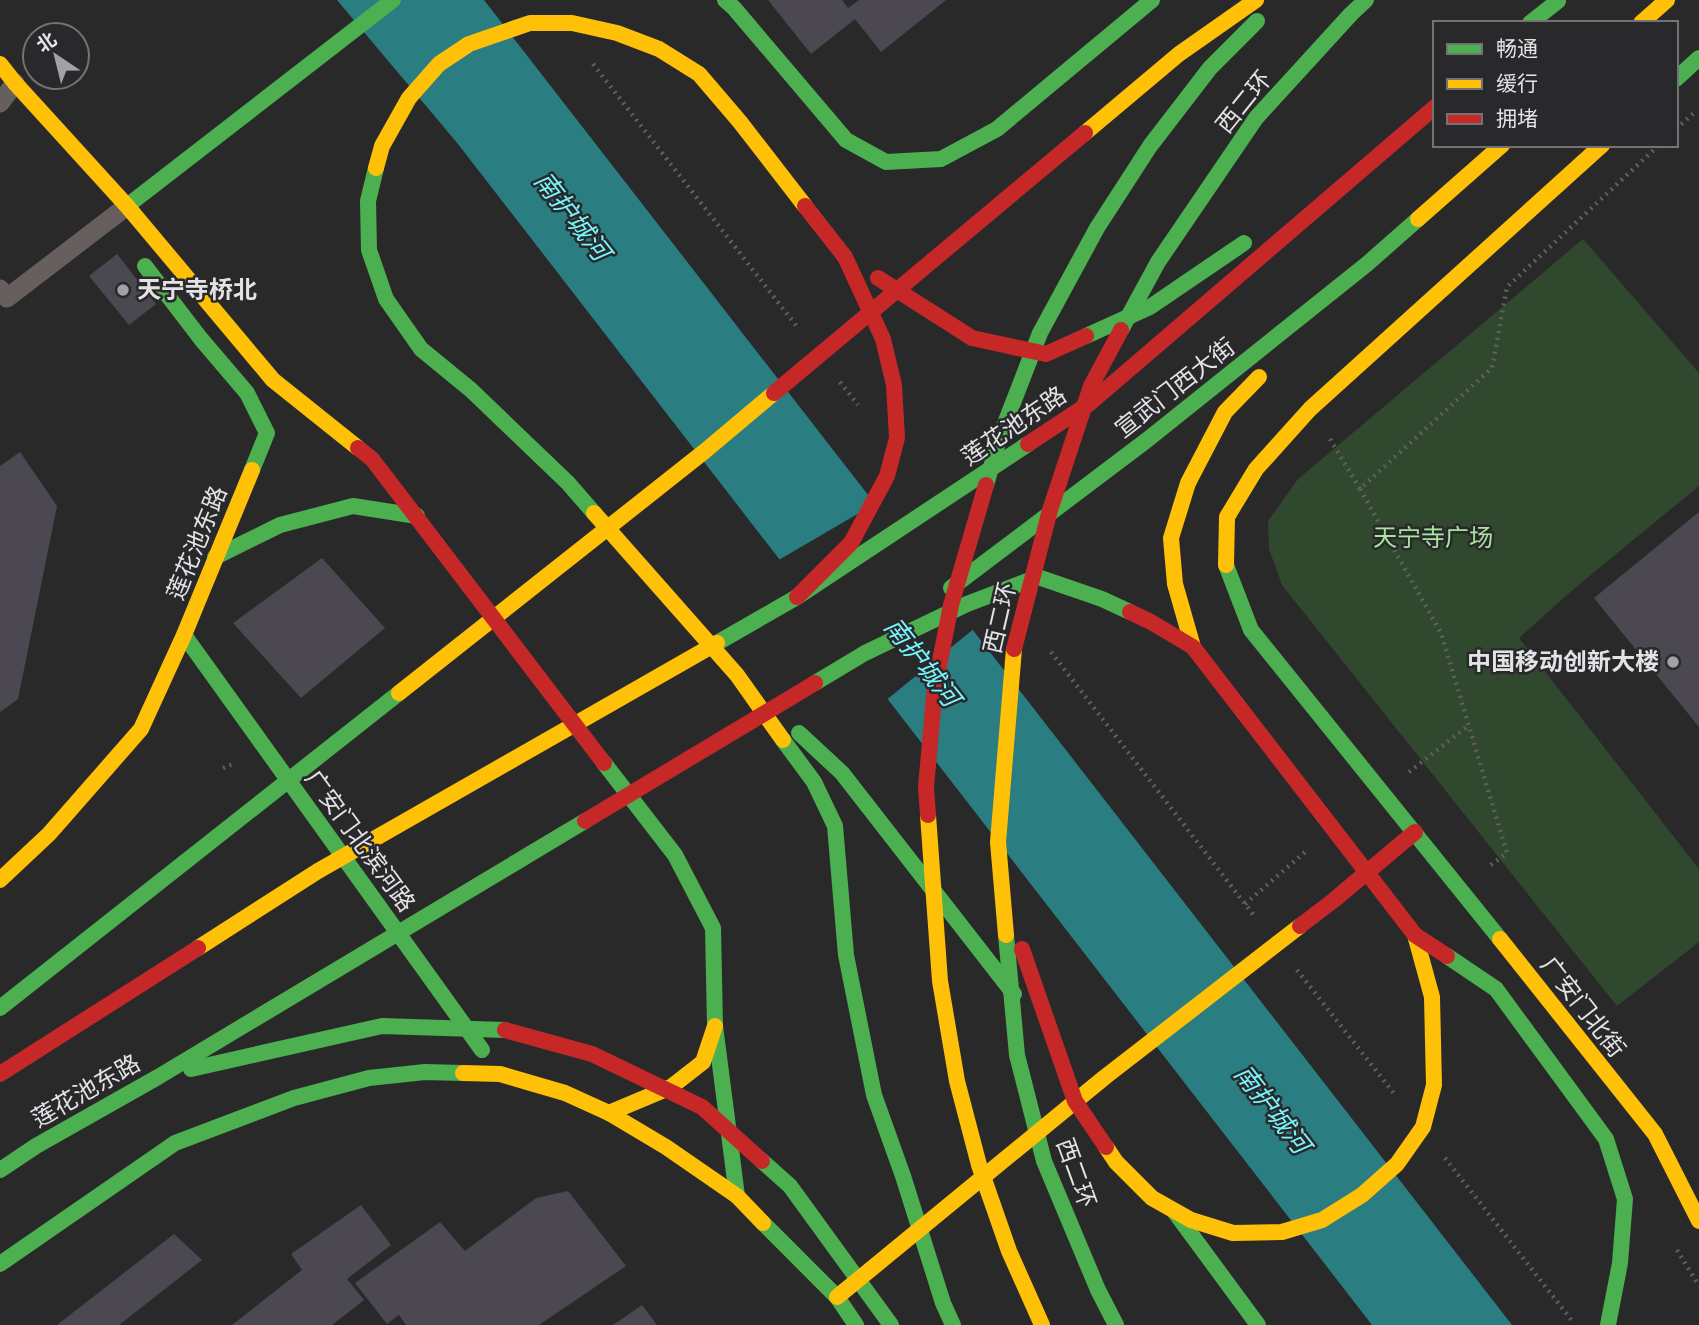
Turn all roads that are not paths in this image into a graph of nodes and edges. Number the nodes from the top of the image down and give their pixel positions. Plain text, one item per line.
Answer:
1 (393, 0) edge
2 (725, 0) edge
3 (1152, 0) edge
4 (1366, 0) edge
5 (1667, 0) edge
6 (1559, 1) edge
7 (1262, 5) edge
8 (1534, 21) edge
9 (1643, 21) edge
10 (1699, 58) edge
11 (0, 64) edge
12 (1678, 77) edge
13 (15, 83) junction
14 (1433, 98) edge
15 (0, 103) edge
16 (1433, 109) edge
17 (1500, 147) edge
18 (1600, 147) edge
19 (1326, 180) dead end
20 (127, 206) junction
21 (1261, 230) dead end
22 (845, 257) junction
23 (1367, 264) junction
24 (0, 289) edge
25 (417, 516) junction
26 (215, 557) junction
27 (797, 597) junction
28 (184, 635) junction
29 (1193, 647) junction
30 (865, 653) junction
31 (737, 675) junction
32 (1415, 832) junction
33 (0, 880) edge
34 (1004, 898) junction
35 (1415, 934) junction
36 (0, 1007) edge
37 (715, 1026) junction
38 (0, 1073) edge
39 (500, 1074) junction
40 (158, 1077) junction
41 (1097, 1104) dead end
42 (609, 1113) junction
43 (1140, 1165) dead end
44 (0, 1170) edge
45 (737, 1196) junction
46 (1699, 1221) edge
47 (0, 1264) edge
48 (837, 1297) junction
49 (856, 1325) edge
50 (891, 1325) edge
51 (953, 1325) edge
52 (1042, 1325) edge
53 (1116, 1325) edge
54 (1258, 1325) edge
55 (1608, 1325) edge

1 - 20 main road
2 - 3 main road
4 - 34 main road, 西二环
5 - 9 main road
6 - 8 main road
7 - 36 main road
7 - 52 main road, 西二环
10 - 12 main road
11 - 13 main road
13 - 15 lane
13 - 20 main road
14 - 19 main road
16 - 27 main road, 莲花池东路
17 - 23 main road, 宣武门西大街
18 - 32 main road, 广安门北街
20 - 24 lane
20 - 25 main road
20 - 26 main road, 莲花池东路
21 - 22 main road
22 - 27 main road
22 - 31 main road
23 - 29 main road
23 - 30 main road, 宣武门西大街
25 - 26 main road
25 - 37 main road
26 - 28 main road, 莲花池东路
27 - 38 main road, 莲花池东路
28 - 33 main road, 莲花池东路
28 - 39 main road, 广安门北滨河路
29 - 30 main road
29 - 35 main road
30 - 40 main road, 莲花池东路
31 - 41 main road
31 - 51 main road
32 - 46 main road, 广安门北街
32 - 48 main road
34 - 35 main road
34 - 53 main road, 西二环
35 - 55 main road
37 - 42 main road
37 - 45 main road
39 - 42 main road
39 - 47 main road
40 - 44 main road, 莲花池东路
40 - 50 main road
42 - 45 main road
43 - 54 main road
45 - 48 main road
48 - 49 main road

